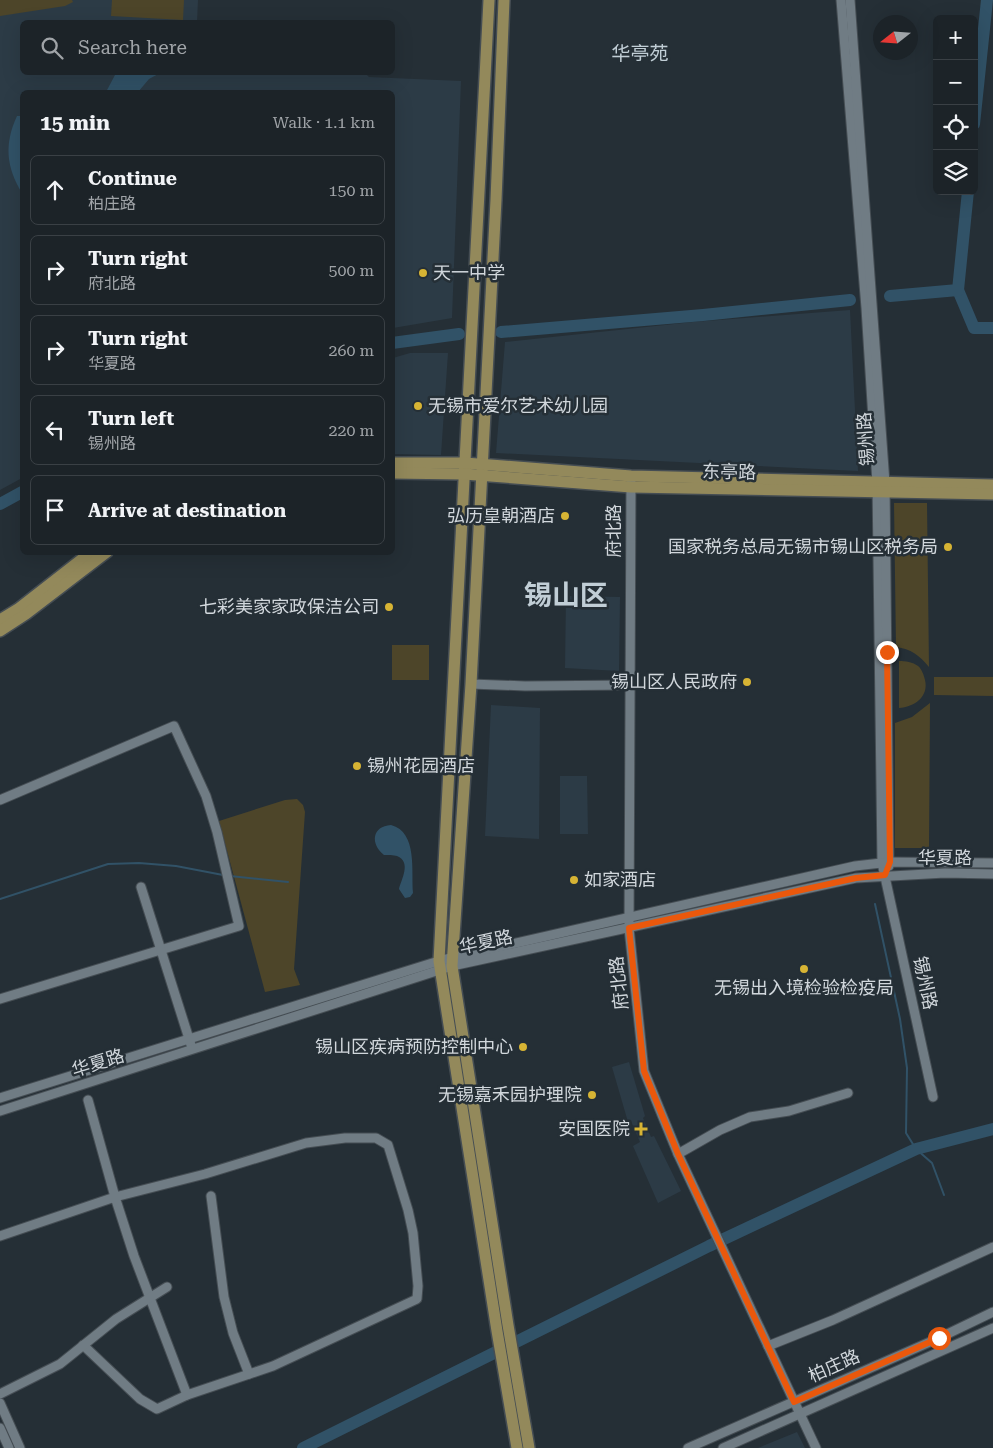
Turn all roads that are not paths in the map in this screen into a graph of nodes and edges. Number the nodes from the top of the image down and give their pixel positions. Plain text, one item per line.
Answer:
1 (489, 0) edge
2 (504, 0) edge
3 (840, 0) edge
4 (850, 0) edge
5 (395, 463) edge
6 (481, 464) junction
7 (465, 469) junction
8 (395, 473) edge
9 (481, 476) junction
10 (631, 482) junction
11 (993, 485) edge
12 (881, 487) junction
13 (993, 494) edge
14 (87, 555) edge
15 (103, 555) edge
16 (0, 620) edge
17 (0, 631) edge
18 (470, 684) junction
19 (630, 685) junction
20 (0, 800) edge
21 (886, 863) junction
22 (993, 863) edge
23 (993, 874) edge
24 (885, 875) junction
25 (141, 886) dead end
26 (629, 916) junction
27 (629, 928) junction
28 (161, 950) junction
29 (453, 961) junction
30 (439, 965) junction
31 (0, 999) edge
32 (189, 1040) junction
33 (193, 1050) junction
34 (848, 1093) dead end
35 (933, 1097) dead end
36 (0, 1098) edge
37 (88, 1100) dead end
38 (0, 1111) edge
39 (678, 1154) junction
40 (211, 1196) dead end
41 (115, 1197) junction
42 (0, 1236) edge
43 (993, 1247) edge
44 (166, 1288) dead end
45 (150, 1298) junction
46 (993, 1312) edge
47 (993, 1328) edge
48 (83, 1345) junction
49 (768, 1346) junction
50 (249, 1374) junction
51 (0, 1394) edge
52 (187, 1395) junction
53 (794, 1402) junction
54 (0, 1403) edge
55 (800, 1415) junction
56 (0, 1428) edge
57 (9, 1448) edge
58 (20, 1448) edge
59 (517, 1448) edge
60 (529, 1448) edge
61 (688, 1448) edge
62 (723, 1448) edge
63 (816, 1448) edge

1 - 7 main road
2 - 6 main road
3 - 12 street, 锡州路
4 - 12 street, 锡州路
5 - 7 main road
6 - 7 main road, 东亭路
6 - 9 main road
6 - 10 main road, 东亭路
7 - 8 main road
7 - 9 main road, 东亭路
7 - 30 main road
9 - 10 main road, 东亭路
9 - 18 main road
10 - 12 main road, 东亭路
10 - 19 street, 府北路
11 - 12 main road, 东亭路
12 - 13 main road, 东亭路
12 - 21 street, 锡州路
14 - 16 main road
15 - 17 main road
18 - 19 street
18 - 29 main road
19 - 26 street, 府北路
20 - 28 street
21 - 22 street, 华夏路
21 - 24 street, 锡州路
21 - 26 street, 华夏路
23 - 24 street, 华夏路
24 - 27 street, 华夏路
24 - 35 street, 锡州路
25 - 28 street
26 - 27 street, 府北路
26 - 29 street, 华夏路
27 - 29 street, 华夏路
27 - 39 street, 府北路
28 - 31 street
28 - 32 street
29 - 30 street, 华夏路
29 - 60 main road
30 - 32 street, 华夏路
30 - 33 street, 华夏路
30 - 59 main road
32 - 33 street
32 - 36 street, 华夏路
33 - 38 street, 华夏路
34 - 39 street
37 - 41 street
39 - 49 street, 府北路
40 - 50 street
41 - 42 street
41 - 45 street
41 - 50 street
43 - 49 street
44 - 45 street
45 - 48 street
45 - 52 street
46 - 53 street, 柏庄路
47 - 55 street, 柏庄路
48 - 51 street
48 - 52 street
49 - 53 street, 府北路
50 - 52 street
53 - 55 street, 府北路
53 - 61 street, 柏庄路
54 - 58 street
55 - 62 street, 柏庄路
55 - 63 street, 府北路
56 - 57 street

